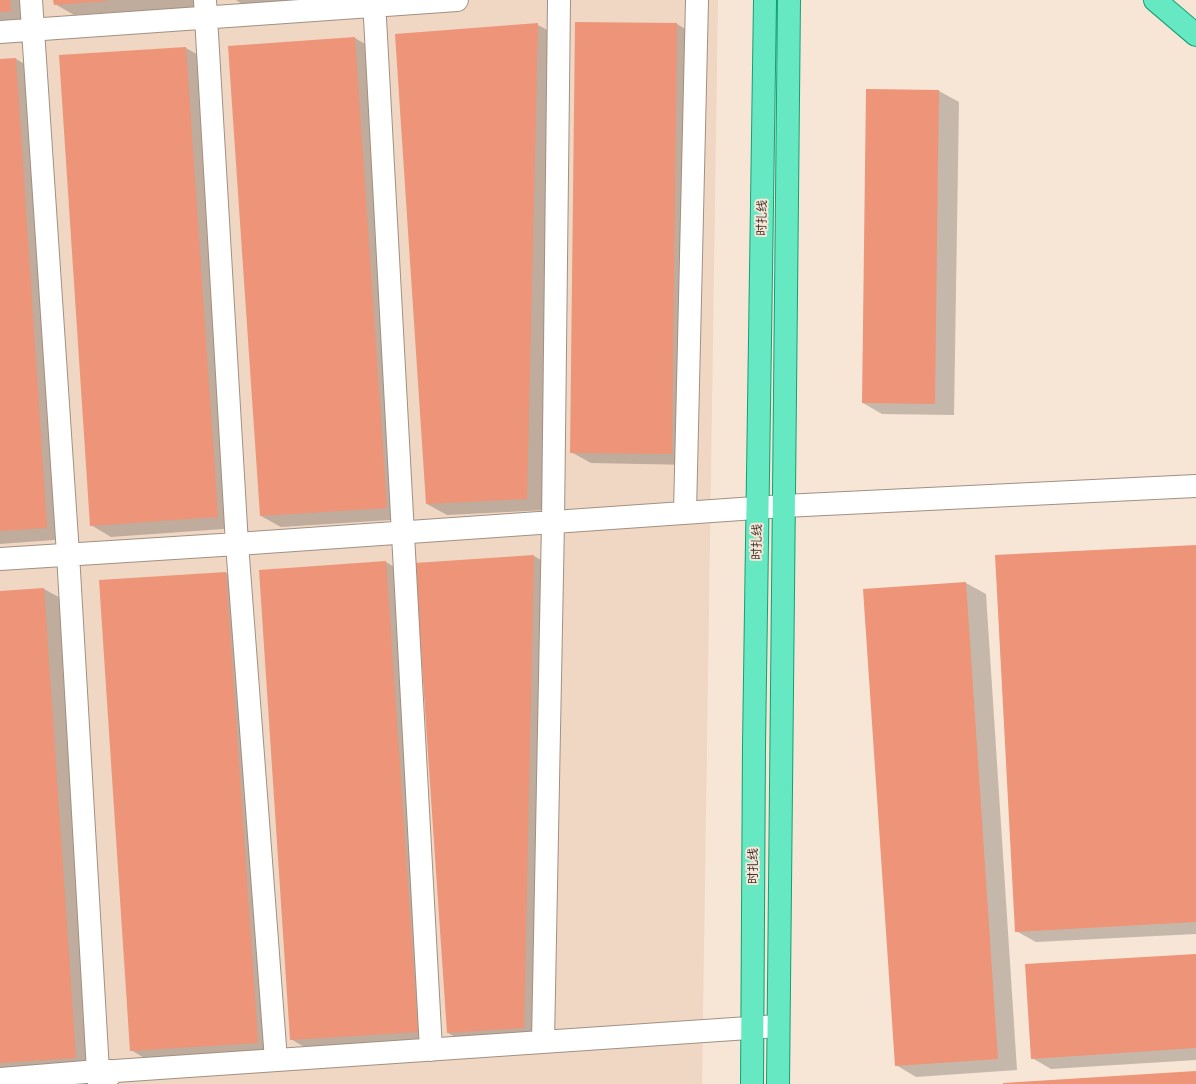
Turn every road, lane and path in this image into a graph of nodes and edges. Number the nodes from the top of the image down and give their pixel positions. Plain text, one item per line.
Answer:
1 (31, 0) edge
2 (457, 0) edge
3 (559, 0) edge
4 (697, 0) edge
5 (765, 0) edge
6 (789, 0) edge
7 (1154, 0) edge
8 (374, 3) edge
9 (206, 9) edge
10 (33, 29) junction
11 (0, 32) edge
12 (1196, 35) edge
13 (1196, 486) edge
14 (784, 506) junction
15 (758, 507) junction
16 (685, 513) junction
17 (552, 522) junction
18 (404, 532) junction
19 (237, 544) junction
20 (68, 554) junction
21 (0, 559) edge
22 (778, 1026) junction
23 (752, 1028) junction
24 (543, 1042) junction
25 (431, 1050) junction
26 (276, 1060) junction
27 (104, 1075) edge
28 (0, 1079) edge
29 (752, 1084) edge
30 (778, 1084) edge

1 - 10 lane
2 - 8 lane
3 - 17 lane
4 - 16 lane
5 - 15 main road, 时扎线
6 - 14 main road, 时扎线
7 - 12 main road
8 - 9 lane
8 - 18 lane
9 - 10 lane
9 - 19 lane
10 - 11 lane
10 - 20 lane
13 - 14 lane
14 - 15 lane
14 - 22 main road, 时扎线
15 - 16 lane
15 - 23 main road, 时扎线
16 - 17 lane
17 - 18 lane
17 - 24 lane
18 - 19 lane
18 - 25 lane
19 - 20 lane
19 - 26 lane
20 - 21 lane
20 - 27 lane
22 - 23 lane
22 - 30 main road, 时扎线
23 - 24 lane
23 - 29 main road, 时扎线
24 - 25 lane
25 - 26 lane
26 - 27 lane
27 - 28 lane

